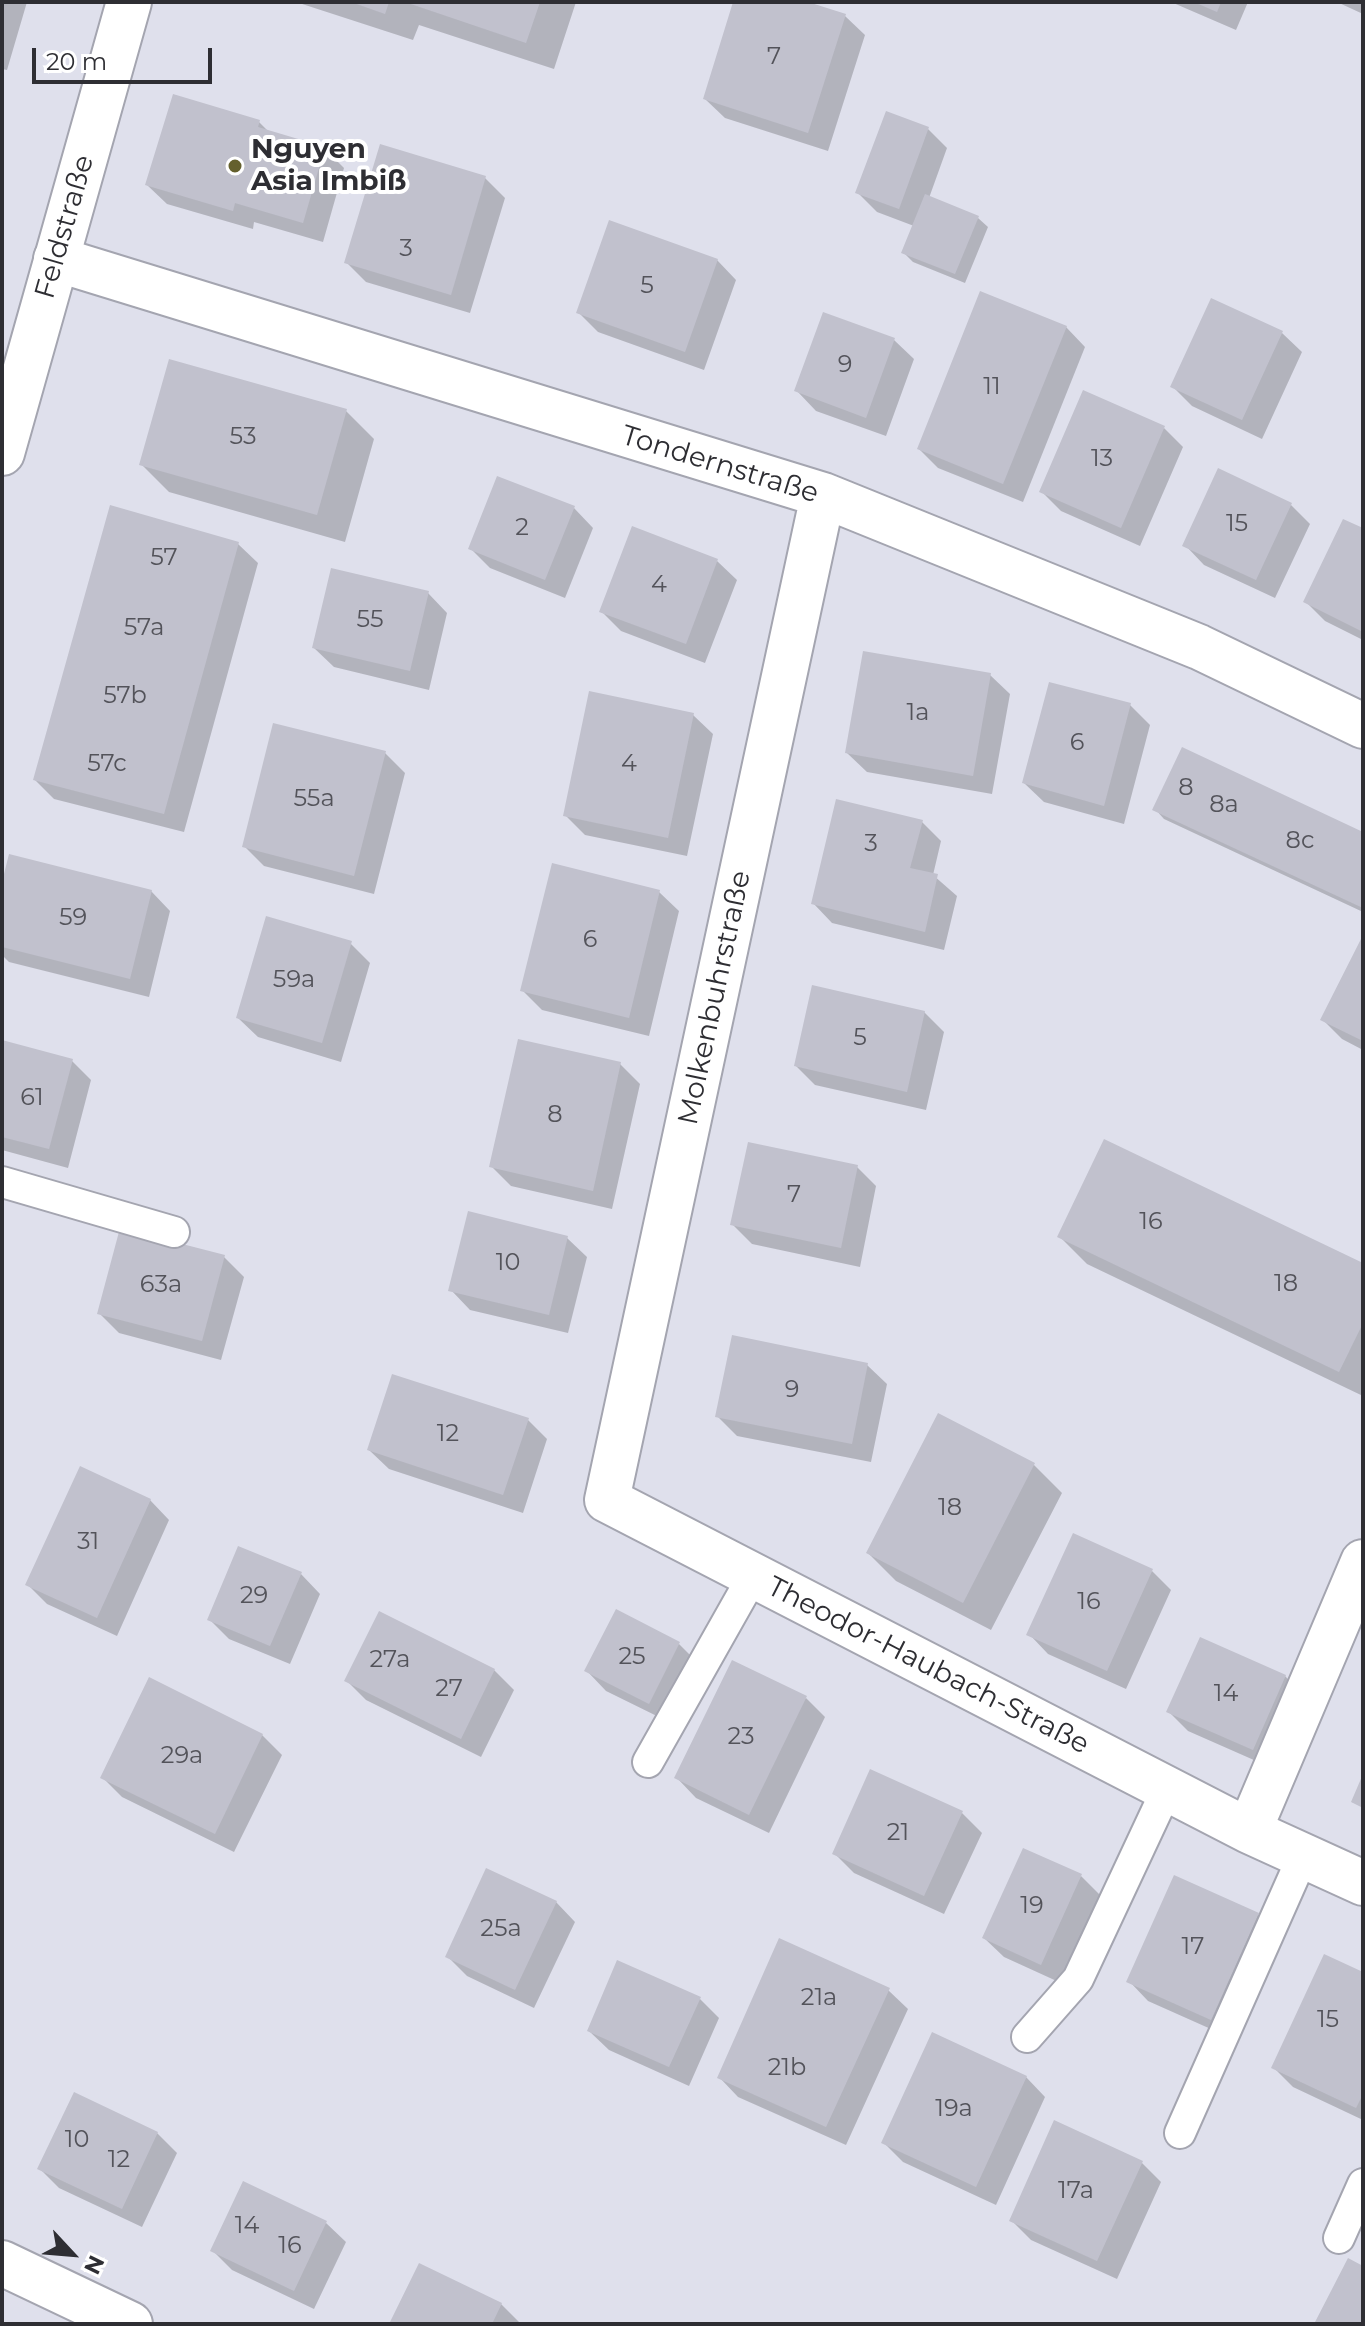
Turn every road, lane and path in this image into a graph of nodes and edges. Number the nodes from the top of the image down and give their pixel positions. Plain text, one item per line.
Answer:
1 (129, 2) edge
2 (56, 259) junction
3 (2, 453) edge
4 (823, 495) junction
5 (1363, 726) edge
6 (2, 1182) edge
7 (174, 1232) dead end
8 (607, 1500) joint
9 (1363, 1562) edge
10 (753, 1576) junction
11 (648, 1762) dead end
12 (1167, 1789) junction
13 (1249, 1831) junction
14 (1303, 1856) junction
15 (1363, 1883) edge
16 (1027, 2037) dead end
17 (1180, 2133) dead end
18 (1363, 2184) edge
19 (1339, 2238) dead end
20 (2, 2263) edge
21 (130, 2324) edge

1 - 2 street, Feldstraße
2 - 3 street, Feldstraße
2 - 4 street, Tondernstraße
4 - 5 street, Tondernstraße
4 - 8 street, Molkenbuhrstraße
6 - 7 lane
8 - 10 street, Theodor-Haubach-Straße
9 - 13 street
10 - 11 lane
10 - 12 street, Theodor-Haubach-Straße
12 - 13 street, Theodor-Haubach-Straße
12 - 16 lane
13 - 14 street, Theodor-Haubach-Straße
14 - 15 street, Theodor-Haubach-Straße
14 - 17 lane
18 - 19 lane
20 - 21 street

